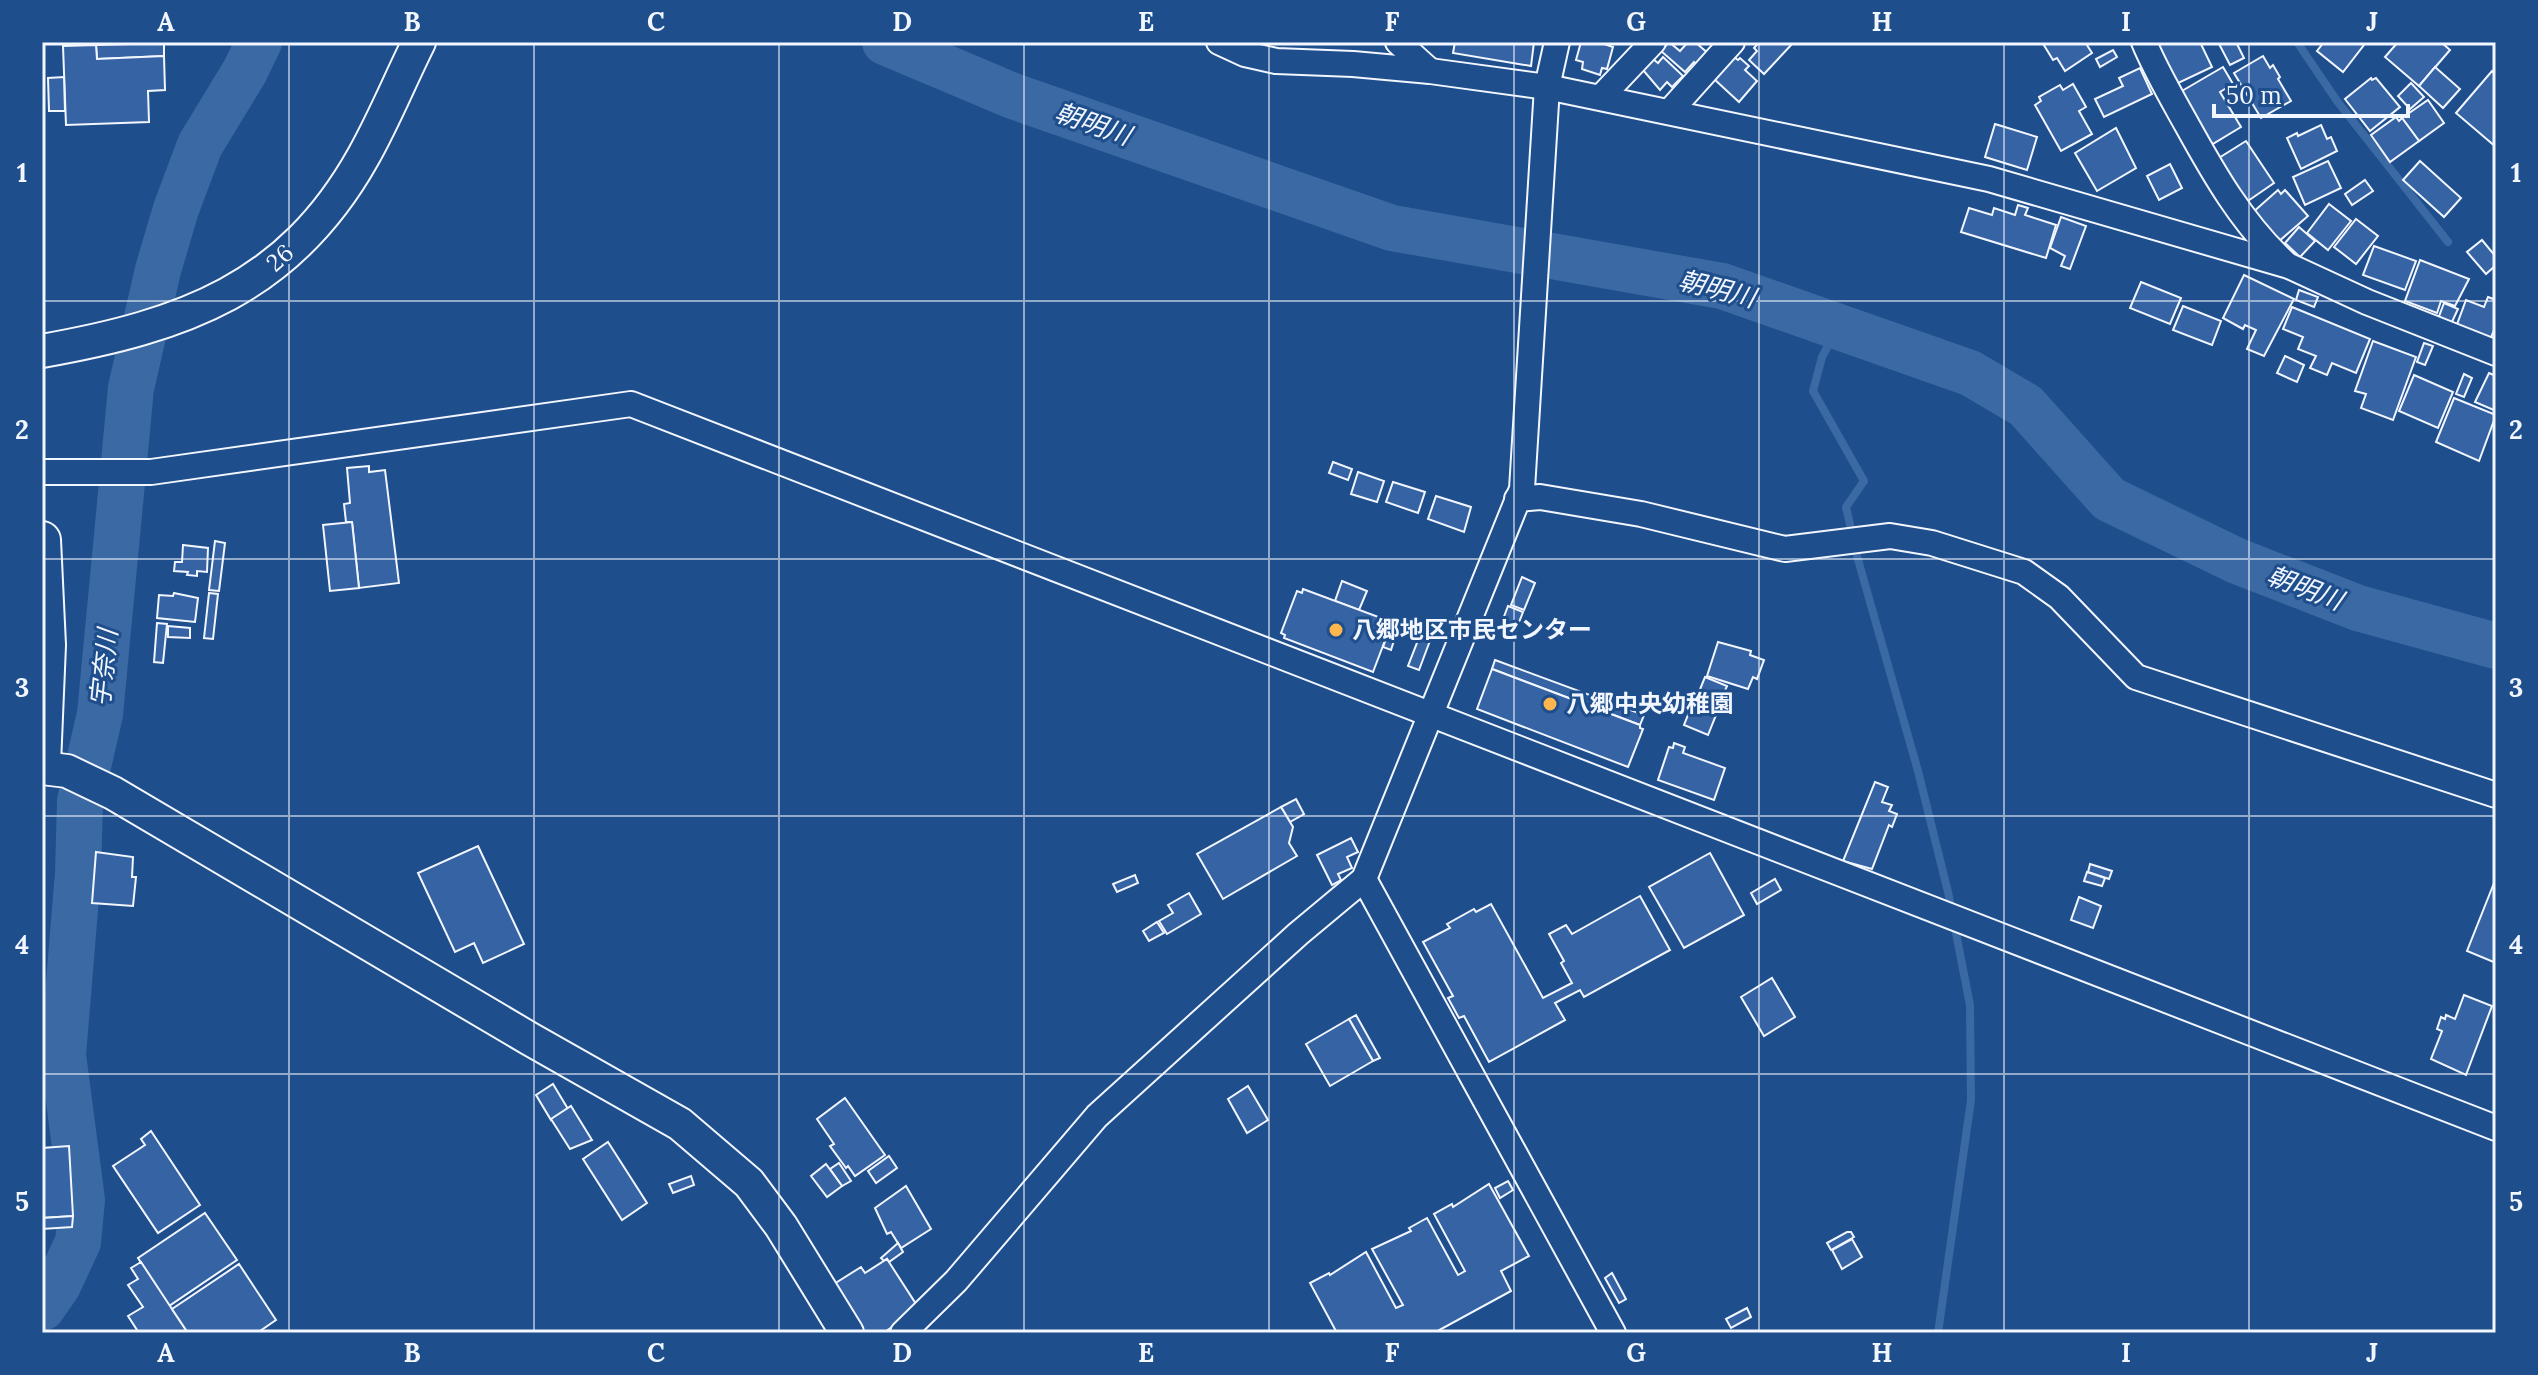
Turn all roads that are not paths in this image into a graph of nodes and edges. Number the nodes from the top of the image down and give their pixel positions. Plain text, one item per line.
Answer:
1 (419, 42) edge
2 (1219, 42) edge
3 (1398, 42) edge
4 (1557, 42) edge
5 (1653, 42) edge
6 (1732, 42) edge
7 (2144, 42) edge
8 (1430, 71) junction
9 (1547, 87) junction
10 (1602, 96) junction
11 (1670, 111) junction
12 (2289, 266) junction
13 (42, 351) edge
14 (2496, 353) edge
15 (42, 472) edge
16 (1520, 494) junction
17 (42, 540) edge
18 (1429, 714) junction
19 (61, 772) edge
20 (2496, 795) edge
21 (1364, 879) junction
22 (2496, 1128) edge
23 (847, 1333) edge
24 (903, 1333) edge
25 (1613, 1333) edge

1 - 13 street, 26
2 - 8 street
3 - 8 street
4 - 9 street
5 - 10 street
6 - 11 street
7 - 12 street
8 - 9 street
9 - 10 street
9 - 16 street
10 - 11 street
11 - 12 street
12 - 14 street
15 - 18 street
16 - 18 street
16 - 20 street
17 - 19 main road
18 - 21 street
18 - 22 street
19 - 23 street
21 - 24 street
21 - 25 street

